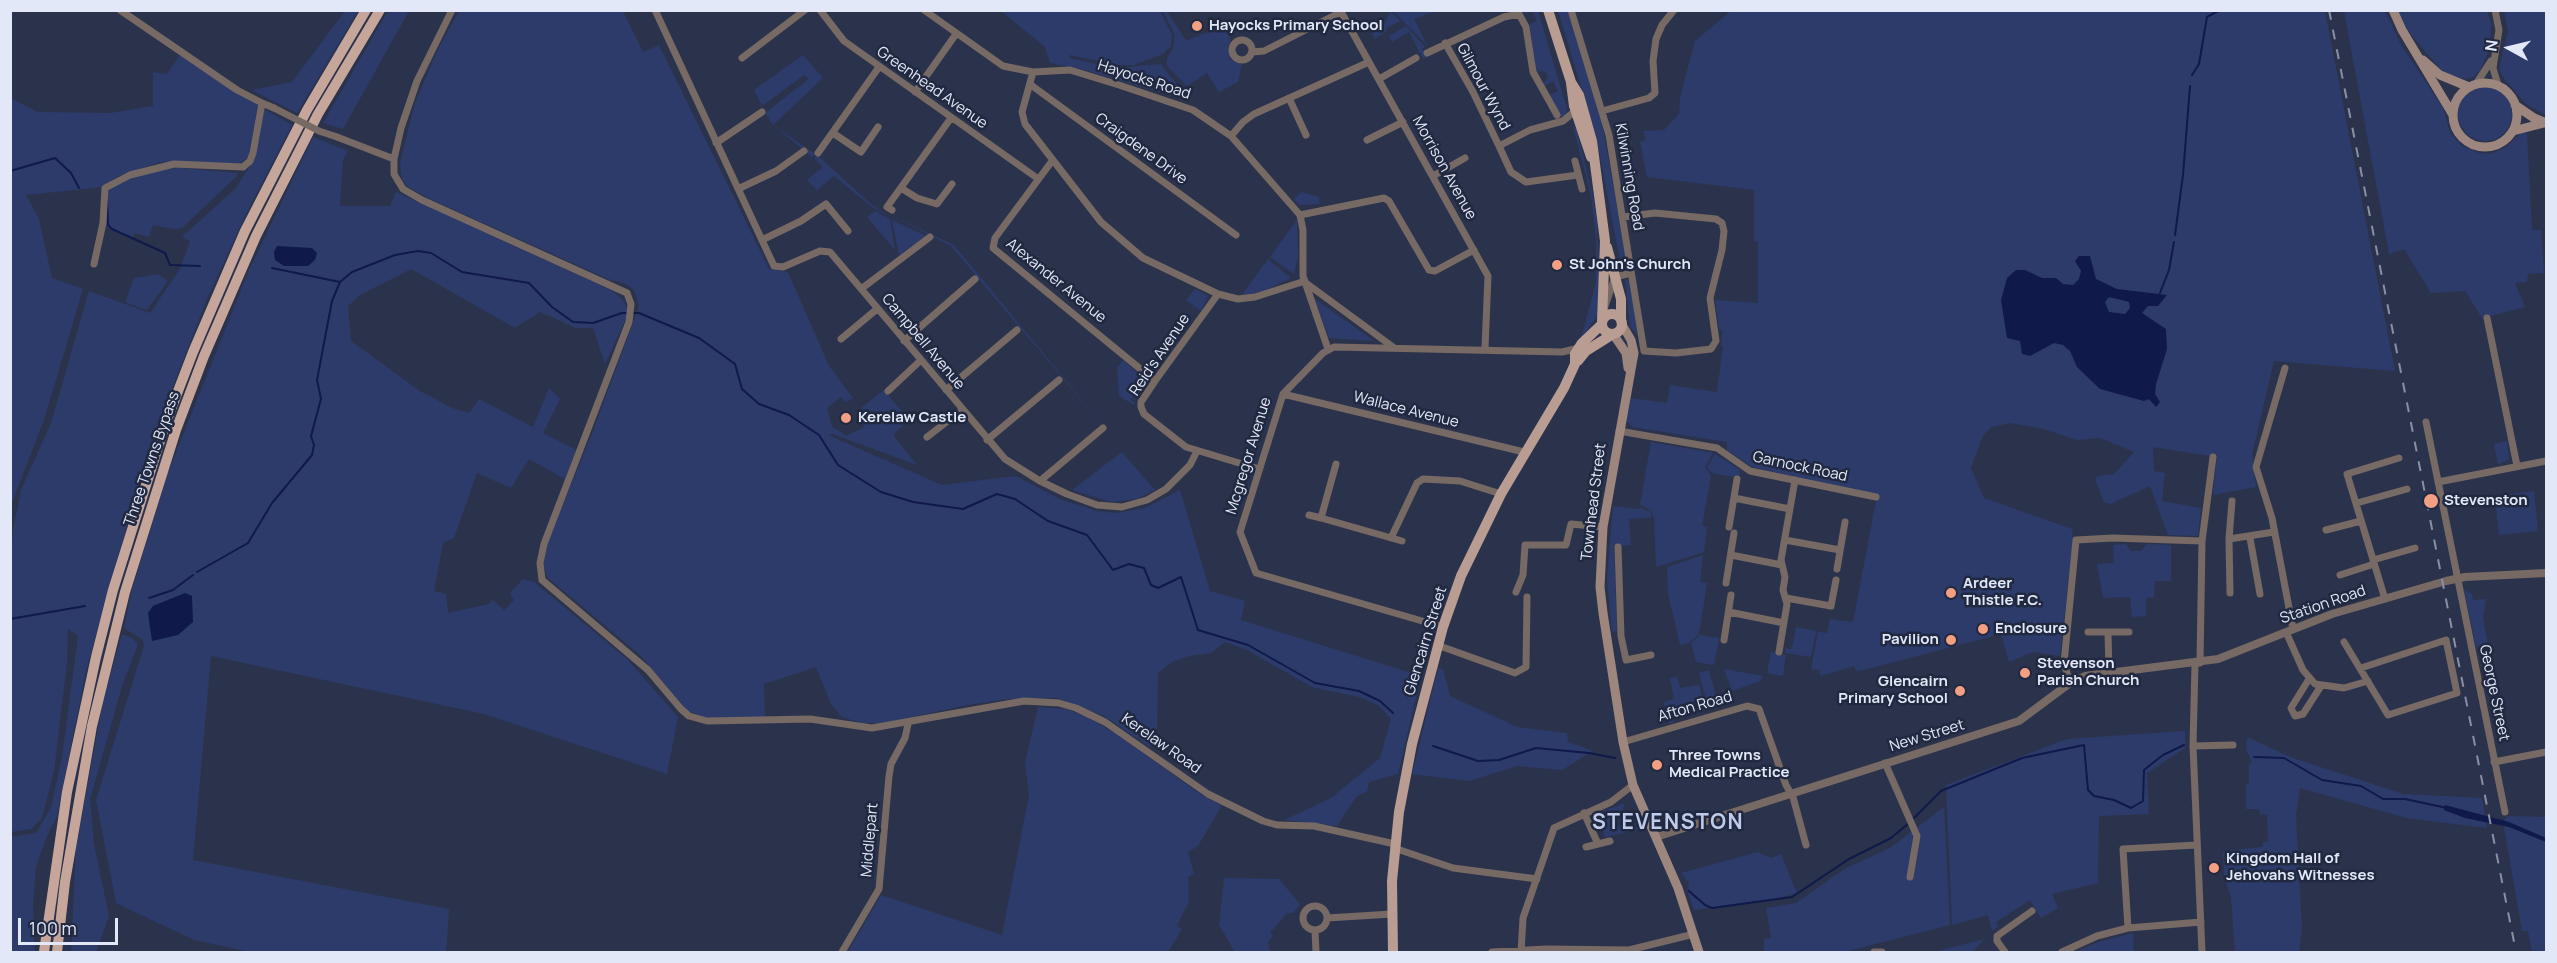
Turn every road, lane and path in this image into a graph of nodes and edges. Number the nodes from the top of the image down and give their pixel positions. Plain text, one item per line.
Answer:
1 (120, 10) edge
2 (366, 10) edge
3 (380, 10) edge
4 (452, 10) edge
5 (655, 10) edge
6 (805, 10) edge
7 (820, 10) edge
8 (924, 10) edge
9 (1571, 10) edge
10 (1674, 10) edge
11 (2393, 10) edge
12 (2495, 10) edge
13 (1341, 11) edge
14 (1550, 13) edge
15 (957, 34) junction
16 (1445, 44) junction
17 (1252, 52) dead end
18 (2495, 52) junction
19 (1427, 53) dead end
20 (2416, 55) junction
21 (742, 58) dead end
22 (1416, 58) dead end
23 (1369, 62) junction
24 (879, 67) junction
25 (1033, 72) junction
26 (1379, 79) junction
27 (1571, 82) junction
28 (1031, 85) junction
29 (2472, 85) junction
30 (2498, 86) junction
31 (915, 92) junction
32 (1289, 98) junction
33 (262, 103) junction
34 (1550, 103) junction
35 (2516, 105) junction
36 (1540, 108) dead end
37 (1575, 111) junction
38 (1602, 111) junction
39 (762, 112) dead end
40 (1557, 115) dead end
41 (2452, 115) junction
42 (951, 118) junction
43 (1563, 121) junction
44 (1403, 122) junction
45 (2547, 123) edge
46 (879, 127) dead end
47 (1580, 128) junction
48 (2513, 131) junction
49 (832, 133) junction
50 (1306, 135) dead end
51 (1231, 136) junction
52 (1367, 140) dead end
53 (716, 143) junction
54 (1499, 146) junction
55 (804, 151) dead end
56 (818, 153) dead end
57 (1465, 158) dead end
58 (394, 159) junction
59 (1052, 161) junction
60 (1575, 161) dead end
61 (1593, 162) junction
62 (1578, 175) junction
63 (1433, 176) junction
64 (1037, 178) junction
65 (952, 184) dead end
66 (901, 188) junction
67 (738, 189) junction
68 (1582, 189) dead end
69 (892, 210) dead end
70 (1300, 215) junction
71 (1623, 217) junction
72 (849, 231) dead end
73 (1236, 235) dead end
74 (930, 237) dead end
75 (762, 240) junction
76 (1605, 241) junction
77 (1474, 250) junction
78 (94, 264) dead end
79 (1631, 273) junction
80 (1615, 277) junction
81 (975, 279) dead end
82 (1305, 281) junction
83 (861, 289) junction
84 (1218, 294) junction
85 (877, 309) junction
86 (1604, 309) junction
87 (2487, 318) dead end
88 (1621, 322) junction
89 (1602, 323) junction
90 (1017, 330) dead end
91 (1613, 334) junction
92 (1642, 338) junction
93 (841, 339) dead end
94 (1631, 340) junction
95 (904, 341) junction
96 (1393, 347) junction
97 (1485, 348) junction
98 (1579, 348) junction
99 (1328, 349) junction
100 (1562, 352) junction
101 (921, 360) junction
102 (1575, 364) junction
103 (2285, 368) dead end
104 (1628, 374) junction
105 (1059, 380) dead end
106 (1155, 381) junction
107 (946, 390) junction
108 (888, 391) dead end
109 (1283, 393) junction
110 (962, 410) junction
111 (2426, 422) dead end
112 (1103, 428) dead end
113 (1619, 431) junction
114 (927, 437) dead end
115 (987, 440) junction
116 (1197, 451) junction
117 (1524, 452) junction
118 (2213, 457) dead end
119 (2399, 458) dead end
120 (2547, 461) edge
121 (1336, 464) dead end
122 (2517, 466) junction
123 (1258, 469) junction
124 (1737, 479) dead end
125 (1795, 480) junction
126 (1040, 482) junction
127 (2438, 482) junction
128 (2406, 489) dead end
129 (1501, 494) junction
130 (1876, 497) dead end
131 (1734, 498) junction
132 (2232, 501) dead end
133 (2357, 503) junction
134 (1790, 509) junction
135 (1309, 515) dead end
136 (1321, 518) junction
137 (2361, 521) junction
138 (1845, 522) dead end
139 (1603, 527) junction
140 (2326, 530) dead end
141 (2274, 532) junction
142 (1391, 538) junction
143 (2250, 538) junction
144 (2229, 539) junction
145 (1785, 540) junction
146 (1402, 542) dead end
147 (2202, 542) junction
148 (1618, 547) dead end
149 (2415, 548) dead end
150 (1840, 550) junction
151 (1731, 555) junction
152 (2374, 562) junction
153 (1782, 565) junction
154 (1837, 569) dead end
155 (2547, 573) edge
156 (2340, 575) dead end
157 (2457, 579) junction
158 (1836, 580) dead end
159 (1726, 583) dead end
160 (1516, 592) dead end
161 (2230, 593) dead end
162 (2260, 594) dead end
163 (1731, 595) dead end
164 (1527, 597) dead end
165 (1786, 598) junction
166 (2385, 598) junction
167 (1729, 612) junction
168 (1784, 623) junction
169 (1443, 627) junction
170 (2290, 631) junction
171 (2088, 632) dead end
172 (2108, 632) junction
173 (2129, 632) dead end
174 (1621, 636) junction
175 (1607, 638) junction
176 (1724, 640) dead end
177 (2344, 642) dead end
178 (1437, 645) junction
179 (1779, 652) dead end
180 (1651, 656) dead end
181 (2197, 664) junction
182 (2361, 668) junction
183 (2109, 673) junction
184 (2309, 679) junction
185 (2368, 681) junction
186 (2070, 683) junction
187 (2321, 686) junction
188 (908, 724) junction
189 (1623, 742) junction
190 (2233, 745) dead end
191 (2193, 746) junction
192 (2547, 752) edge
193 (2494, 762) junction
194 (1885, 763) junction
195 (1634, 785) junction
196 (1791, 792) junction
197 (2505, 812) dead end
198 (1584, 813) junction
199 (1656, 837) junction
200 (1610, 841) dead end
201 (1598, 844) junction
202 (1806, 845) dead end
203 (2197, 845) junction
204 (1395, 846) junction
205 (1586, 847) dead end
206 (1910, 877) dead end
207 (1537, 879) junction
208 (2032, 911) dead end
209 (1392, 914) junction
210 (1327, 918) junction
211 (2201, 922) junction
212 (2128, 928) junction
213 (1315, 930) junction
214 (1695, 934) junction
215 (1521, 951) edge
216 (1629, 951) edge
217 (45, 952) edge
218 (57, 952) edge
219 (842, 952) edge
220 (1316, 952) edge
221 (1393, 952) edge
222 (1492, 952) edge
223 (1699, 952) edge
224 (1874, 952) edge
225 (1882, 952) edge
226 (2005, 952) edge
227 (2062, 952) edge
228 (2202, 952) edge

1 - 33 street
2 - 217 highway, Three Towns Bypass
3 - 218 highway, Three Towns Bypass
4 - 58 street
5 - 53 street
6 - 21 street
7 - 24 street, Greenhead Avenue
8 - 15 street, Hayocks Road
9 - 38 street, Kilwinning Road
10 - 38 street
11 - 20 main road
12 - 18 street
13 - 17 street
13 - 23 street, Morrison Avenue
14 - 27 main road
15 - 25 street, Hayocks Road
15 - 31 street
16 - 19 street, Gilmour Wynd
16 - 34 street, Gilmour Wynd
16 - 54 street, Gilmour Wynd
18 - 29 street
18 - 30 street
20 - 29 main road
20 - 41 main road
22 - 26 street
23 - 26 street, Morrison Avenue
23 - 32 street
24 - 31 street, Greenhead Avenue
24 - 49 street
25 - 28 street
25 - 51 street, Hayocks Road
26 - 44 street, Morrison Avenue
27 - 37 main road
27 - 61 main road
28 - 59 street
28 - 73 street, Craigdene Drive
29 - 30 main road
29 - 41 main road
30 - 35 main road
31 - 42 street, Greenhead Avenue
32 - 50 street
32 - 51 street
33 - 58 street, bridge
33 - 78 street
34 - 36 street
34 - 40 street, Gilmour Wynd
35 - 45 main road
35 - 48 main road
37 - 43 street, Gilmour Wynd
37 - 47 main road
38 - 71 street, Kilwinning Road
39 - 53 street
41 - 48 main road
42 - 64 street, Greenhead Avenue
42 - 66 street
43 - 47 street
43 - 54 street, Gilmour Wynd
44 - 52 street
44 - 63 street, Morrison Avenue
45 - 48 main road
46 - 49 street
47 - 61 main road
49 - 56 street
51 - 70 street, Hayocks Road
53 - 67 street
54 - 62 street
55 - 67 street
57 - 63 street
58 - 188 street, Kerelaw Road
59 - 64 street, Alexander Avenue
59 - 84 street
60 - 62 street
61 - 76 main road
62 - 68 street
63 - 77 street, Morrison Avenue
64 - 106 street, Alexander Avenue
65 - 66 street
66 - 69 street
67 - 75 street
70 - 77 street
70 - 82 street
71 - 79 street, Kilwinning Road
71 - 92 street, Kilwinning Road
72 - 75 street
74 - 83 street
75 - 83 street, Campbell Avenue
76 - 80 main road
76 - 86 main road
77 - 97 street, Morrison Avenue
79 - 80 street
79 - 92 street, Kilwinning Road
80 - 86 street
80 - 88 main road
81 - 95 street
82 - 84 street
82 - 96 street
82 - 99 street
83 - 85 street, Campbell Avenue
84 - 106 street, Reid's Avenue
85 - 93 street
85 - 95 street, Campbell Avenue
86 - 89 main road
87 - 122 street
88 - 89 main road
88 - 91 main road
88 - 94 main road
89 - 91 main road
89 - 98 main road, Glencairn Street
90 - 107 street
91 - 102 main road, Glencairn Street
91 - 104 main road, Townhead Street
92 - 94 street
94 - 104 main road, Townhead Street
95 - 101 street, Campbell Avenue
96 - 97 street
96 - 99 street
97 - 100 street
98 - 100 street
98 - 102 main road, Glencairn Street
99 - 109 street, Mcgregor Avenue
100 - 102 street
101 - 107 street, Campbell Avenue
101 - 108 street
102 - 117 main road, Glencairn Street
103 - 141 street
104 - 113 main road, Townhead Street
105 - 115 street
106 - 116 street, Reid's Avenue
107 - 110 street, Campbell Avenue
109 - 117 street, Wallace Avenue
109 - 123 street, Mcgregor Avenue
110 - 114 street
110 - 115 street, Campbell Avenue
111 - 127 street, George Street
112 - 126 street
113 - 125 street, Garnock Road
113 - 139 main road, Townhead Street
115 - 126 street, Campbell Avenue
116 - 123 street, Reid's Avenue
116 - 126 street, Campbell Avenue
117 - 129 main road, Glencairn Street
118 - 147 street
119 - 133 street
120 - 122 street
121 - 136 street
122 - 127 street
123 - 169 street, Mcgregor Avenue
124 - 131 street
125 - 130 street, Garnock Road
125 - 134 street
127 - 157 street, George Street
128 - 133 street
129 - 142 street
129 - 169 main road, Glencairn Street
131 - 134 street
131 - 151 street
132 - 144 street
133 - 137 street
134 - 145 street
135 - 136 street
136 - 142 street
137 - 140 street
137 - 152 street
138 - 150 street
139 - 160 street
139 - 175 main road, Townhead Street
141 - 143 street
141 - 170 street
142 - 146 street
143 - 144 street
143 - 162 street
144 - 161 street
145 - 150 street
145 - 153 street
147 - 181 street
147 - 186 street
148 - 174 street
149 - 152 street
150 - 154 street
151 - 153 street
151 - 159 street
152 - 156 street
152 - 166 street
153 - 165 street
155 - 157 street, Station Road
157 - 166 street, Station Road
157 - 193 street, George Street
158 - 165 street
163 - 167 street
164 - 178 street
165 - 168 street
166 - 170 street, Station Road
167 - 168 street
167 - 176 street
168 - 179 street
169 - 178 main road, Glencairn Street
170 - 181 street, Station Road
170 - 184 street
171 - 172 street
172 - 173 street
172 - 183 street
174 - 175 street
174 - 180 street
175 - 189 main road, Townhead Street
177 - 182 street
178 - 204 main road, Glencairn Street
181 - 183 street, New Street
181 - 191 street
182 - 185 street
182 - 185 street
183 - 186 street, New Street
184 - 187 street
184 - 187 street
185 - 187 street
186 - 194 street, New Street
188 - 204 street, Kerelaw Road
188 - 219 street, Middlepart
189 - 195 main road, Townhead Street
189 - 196 street, Afton Road
190 - 191 street
191 - 203 street
192 - 193 street
193 - 197 street, George Street
194 - 196 street, New Street
194 - 206 street
195 - 198 street
195 - 199 main road, Townhead Street
196 - 199 street, New Street
196 - 202 street
198 - 201 street
198 - 207 street
199 - 214 main road, Townhead Street
200 - 201 street
201 - 205 street
203 - 211 street
203 - 212 street
204 - 207 street, Kerelaw Road
204 - 209 main road, Glencairn Street
207 - 215 street
208 - 226 street
209 - 210 street
209 - 221 main road, Glencairn Street
210 - 213 street
210 - 213 street
211 - 212 street
211 - 228 street
212 - 227 street
213 - 220 street
214 - 216 street
214 - 223 main road, Townhead Street
215 - 216 street
215 - 222 street
224 - 225 street

